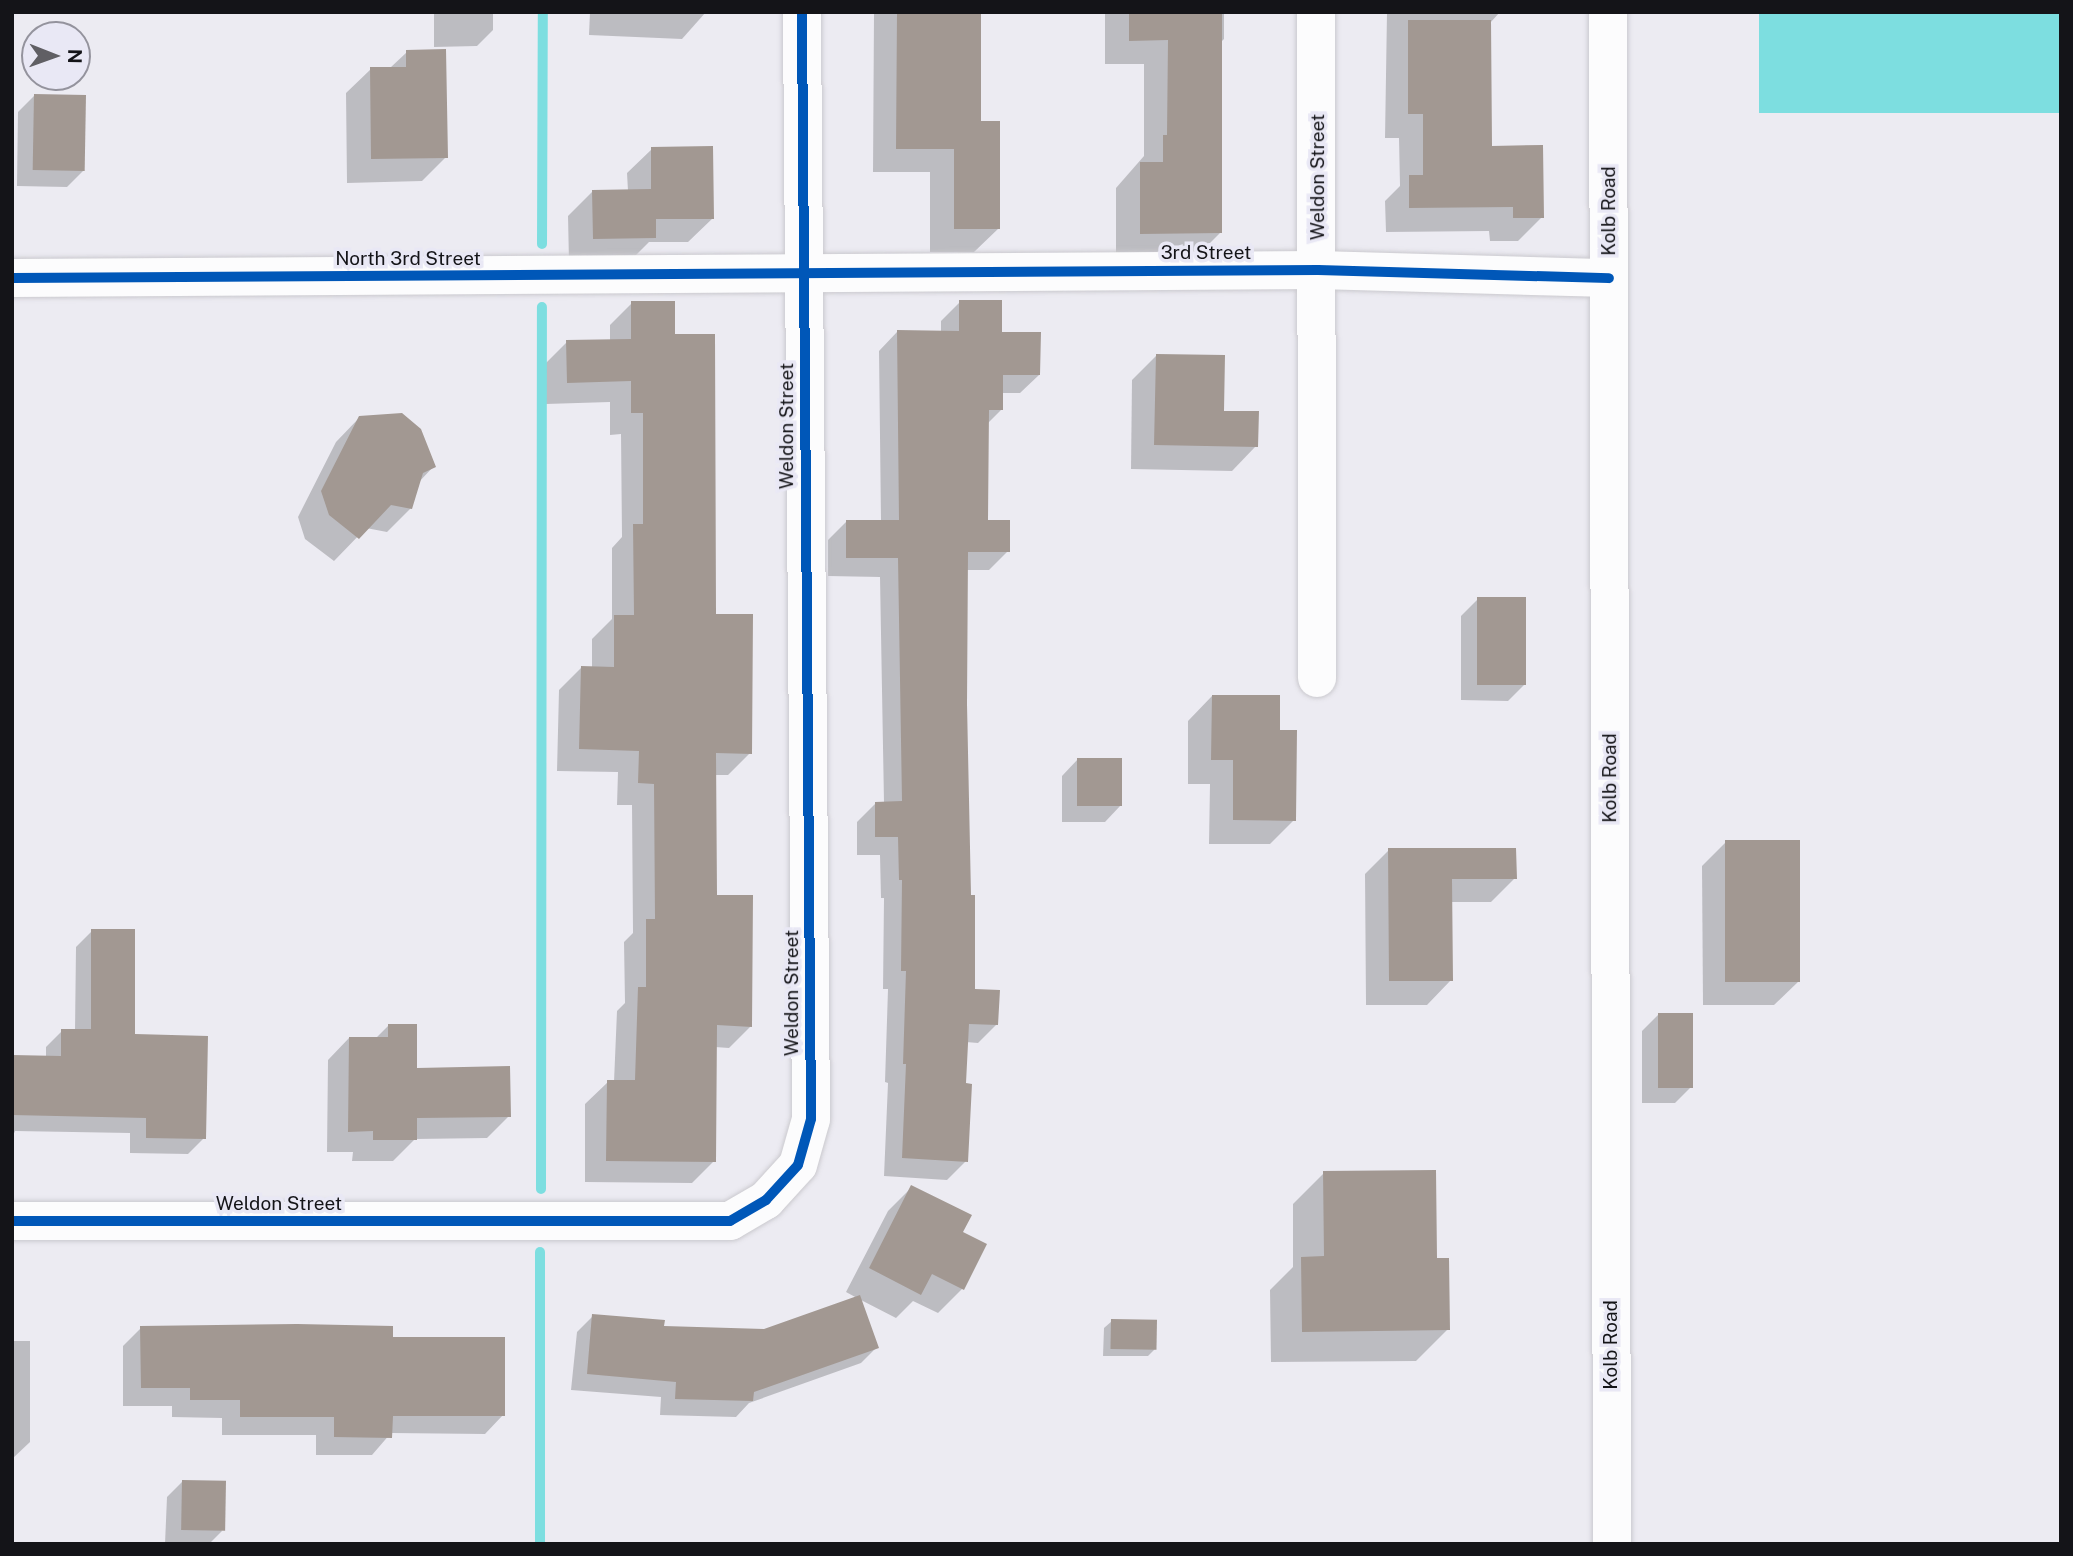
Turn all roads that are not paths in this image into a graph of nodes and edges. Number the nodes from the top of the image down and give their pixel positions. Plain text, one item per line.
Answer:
1 (802, 12) edge
2 (1316, 12) edge
3 (1608, 12) edge
4 (1318, 270) junction
5 (803, 272) junction
6 (12, 278) edge
7 (1609, 278) junction
8 (1317, 678) dead end
9 (12, 1221) edge
10 (1612, 1544) edge

1 - 5 street, Weldon Street
2 - 4 street, Weldon Street
3 - 7 street, Kolb Road
4 - 5 street, 3rd Street
4 - 7 street, 3rd Street
4 - 8 street, Weldon Street
5 - 6 street, North 3rd Street
5 - 9 street, Weldon Street
7 - 10 street, Kolb Road

